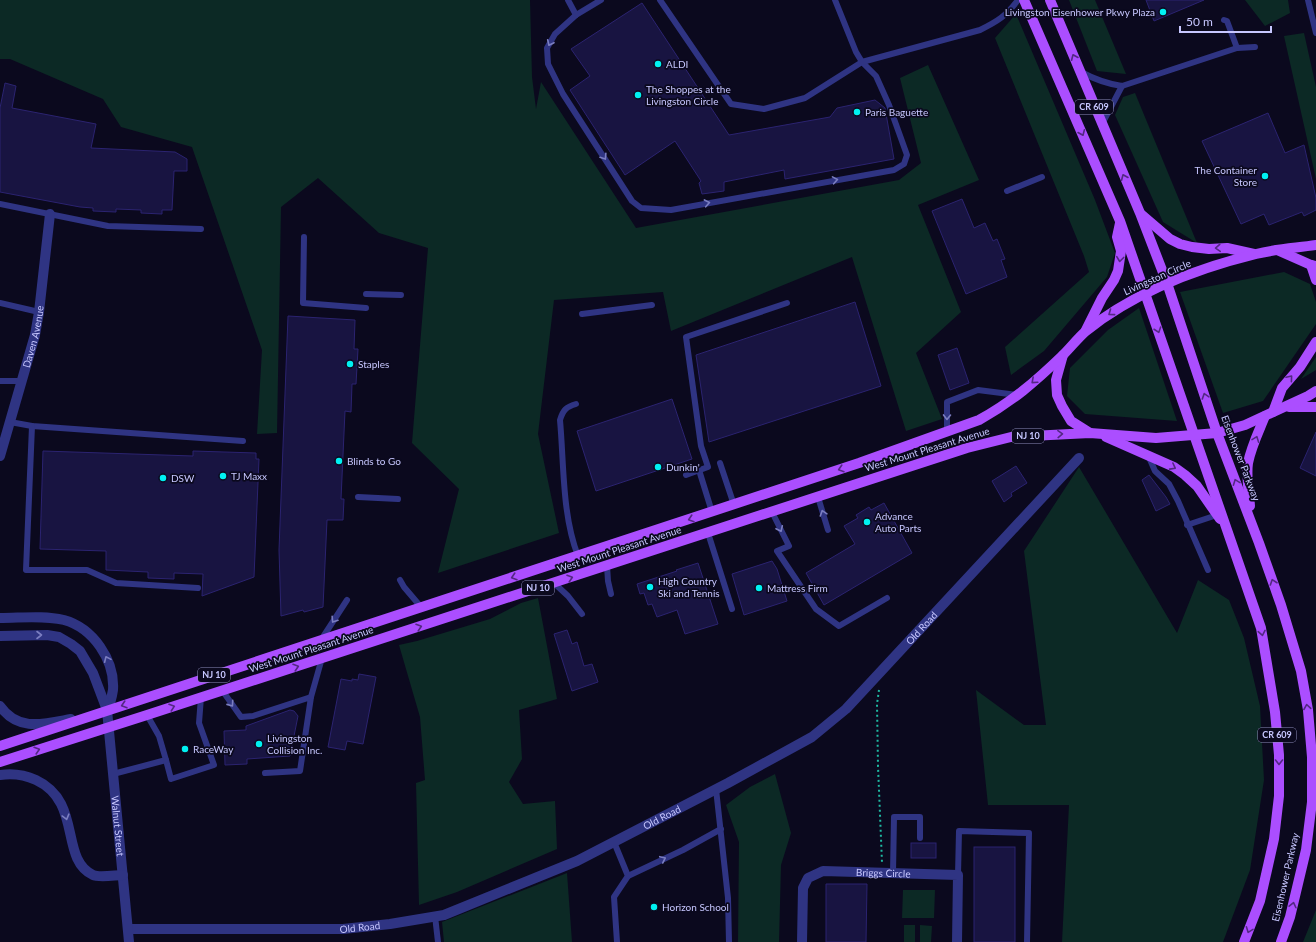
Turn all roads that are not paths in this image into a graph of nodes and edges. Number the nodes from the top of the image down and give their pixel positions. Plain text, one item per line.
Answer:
1 (568, 0) edge
2 (601, 0) edge
3 (660, 0) edge
4 (835, 0) edge
5 (1018, 0) edge
6 (1024, 0) edge
7 (1050, 0) edge
8 (1308, 0) edge
9 (576, 15) junction
10 (1224, 20) dead end
11 (1316, 33) edge
12 (1236, 48) junction
13 (1256, 48) dead end
14 (862, 62) junction
15 (1080, 71) junction
16 (1122, 86) junction
17 (1102, 124) junction
18 (1042, 177) dead end
19 (1006, 191) dead end
20 (0, 204) edge
21 (1140, 213) junction
22 (50, 214) junction
23 (1120, 221) junction
24 (201, 229) dead end
25 (304, 237) dead end
26 (1316, 245) edge
27 (1277, 250) junction
28 (1256, 254) junction
29 (1313, 266) edge
30 (1316, 280) edge
31 (1167, 283) junction
32 (1145, 293) junction
33 (366, 294) dead end
34 (401, 295) dead end
35 (787, 302) dead end
36 (0, 303) edge
37 (652, 305) dead end
38 (366, 308) dead end
39 (40, 312) junction
40 (582, 314) dead end
41 (1085, 332) junction
42 (1316, 342) edge
43 (1063, 355) junction
44 (0, 381) edge
45 (22, 381) junction
46 (1316, 390) edge
47 (1019, 395) junction
48 (576, 404) dead end
49 (1285, 407) junction
50 (1316, 407) edge
51 (1269, 414) junction
52 (10, 422) junction
53 (32, 426) junction
54 (947, 432) junction
55 (1217, 433) junction
56 (1094, 434) junction
57 (1195, 435) junction
58 (243, 441) dead end
59 (1148, 455) junction
60 (0, 456) edge
61 (1079, 458) dead end
62 (720, 463) dead end
63 (699, 470) junction
64 (686, 475) dead end
65 (818, 497) junction
66 (358, 498) dead end
67 (398, 500) dead end
68 (734, 505) junction
69 (712, 512) junction
70 (772, 512) junction
71 (1217, 515) junction
72 (1251, 518) junction
73 (1188, 525) junction
74 (828, 530) dead end
75 (1228, 530) junction
76 (708, 533) junction
77 (578, 556) junction
78 (607, 566) junction
79 (1208, 570) dead end
80 (400, 580) dead end
81 (554, 583) junction
82 (198, 588) dead end
83 (611, 594) dead end
84 (887, 598) dead end
85 (347, 600) dead end
86 (421, 607) junction
87 (732, 609) dead end
88 (582, 614) dead end
89 (0, 618) edge
90 (0, 636) edge
91 (321, 640) junction
92 (322, 658) junction
93 (222, 690) junction
94 (201, 697) junction
95 (311, 697) junction
96 (0, 706) edge
97 (107, 710) junction
98 (148, 715) junction
99 (90, 716) junction
100 (108, 728) junction
101 (0, 746) edge
102 (166, 760) junction
103 (0, 762) edge
104 (265, 773) dead end
105 (113, 774) junction
106 (0, 775) edge
107 (716, 789) junction
108 (721, 829) junction
109 (920, 838) dead end
110 (614, 842) junction
111 (893, 873) junction
112 (124, 875) junction
113 (958, 875) junction
114 (628, 876) junction
115 (435, 916) junction
116 (128, 929) junction
117 (130, 942) edge
118 (438, 942) edge
119 (617, 942) edge
120 (729, 942) edge
121 (802, 942) edge
122 (957, 942) edge
123 (1027, 942) edge
124 (1244, 942) edge
125 (1281, 942) edge

1 - 9 lane
2 - 9 lane
3 - 14 lane
4 - 14 lane
5 - 14 lane
6 -> 23 main road, Eisenhower Parkway / CR 609
15 -> 7 main road, Eisenhower Parkway / CR 609
8 - 11 lane
9 -> 14 lane
10 - 12 lane
12 - 13 lane
12 - 16 lane
15 - 16 lane
15 - 17 main road, Eisenhower Parkway / CR 609
16 - 17 lane
21 -> 17 main road, Eisenhower Parkway / CR 609
18 - 19 lane
20 - 22 lane
28 -> 21 main road
21 - 31 main road, Eisenhower Parkway / CR 609
22 - 24 lane
22 - 39 street, Daven Avenue
23 - 32 main road, Eisenhower Parkway / CR 609
23 -> 41 main road
25 - 38 lane
26 - 27 main road, NJ 10
27 - 28 main road, Livingston Circle / NJ 10
27 - 29 main road
28 - 31 main road, Livingston Circle / NJ 10
29 - 30 main road
31 - 32 main road, Livingston Circle / NJ 10
55 -> 31 main road, Eisenhower Parkway / CR 609
32 -> 41 main road, Livingston Circle / NJ 10
32 -> 57 main road, Eisenhower Parkway / CR 609
33 - 34 lane
35 - 63 lane
36 - 39 lane
37 - 40 lane
39 - 45 street, Daven Avenue
41 - 43 main road, Livingston Circle / NJ 10
51 -> 42 main road
43 -> 47 main road, West Mount Pleasant Avenue / NJ 10
43 - 56 main road
44 - 45 lane
45 - 52 street, Daven Avenue
46 - 49 main road, NJ 10
47 - 54 main road, West Mount Pleasant Avenue / NJ 10
47 -> 54 lane
48 - 77 lane
49 - 50 main road
49 - 51 main road, NJ 10
51 - 55 main road, NJ 10
72 -> 51 main road
52 - 53 lane
52 - 60 street, Daven Avenue
53 - 58 lane
53 - 82 lane
54 -> 68 main road, West Mount Pleasant Avenue / NJ 10
55 - 57 main road, NJ 10
72 -> 55 main road, Eisenhower Parkway / CR 609
56 - 57 main road, NJ 10
56 - 59 main road
65 -> 56 main road, West Mount Pleasant Avenue / NJ 10
57 - 75 main road, Eisenhower Parkway / CR 609
59 -> 71 main road
59 - 73 lane
61 - 107 street, Old Road
62 - 68 lane
63 - 64 lane
63 - 69 lane
65 - 70 main road, West Mount Pleasant Avenue / NJ 10
74 -> 65 lane
66 - 67 lane
68 - 69 main road, West Mount Pleasant Avenue / NJ 10
69 -> 77 main road, West Mount Pleasant Avenue / NJ 10
70 - 76 main road, West Mount Pleasant Avenue / NJ 10
70 -> 84 lane
71 - 73 lane
71 - 75 main road
125 -> 72 main road, Eisenhower Parkway / CR 609
73 - 79 lane
75 -> 124 main road, Eisenhower Parkway / CR 609
76 - 78 main road, West Mount Pleasant Avenue / NJ 10
76 - 87 lane
77 -> 86 main road, West Mount Pleasant Avenue / NJ 10
81 -> 78 main road, West Mount Pleasant Avenue / NJ 10
78 - 83 lane
80 - 86 lane
81 - 88 lane
92 -> 81 main road, West Mount Pleasant Avenue / NJ 10
85 -> 91 lane
86 - 91 main road, West Mount Pleasant Avenue / NJ 10
97 -> 89 street, Walnut Street
90 -> 97 street, Walnut Street
91 -> 97 main road, West Mount Pleasant Avenue / NJ 10
93 -> 92 main road, West Mount Pleasant Avenue / NJ 10
92 - 95 lane
93 - 94 main road, West Mount Pleasant Avenue / NJ 10
93 -> 95 lane
98 -> 94 main road, West Mount Pleasant Avenue / NJ 10
94 - 102 lane
95 - 104 lane
96 - 99 street
97 - 99 main road, West Mount Pleasant Avenue / NJ 10
97 - 100 street, Walnut Street
98 - 100 main road, West Mount Pleasant Avenue / NJ 10
98 - 102 lane
99 - 101 main road, West Mount Pleasant Avenue / NJ 10
103 -> 100 main road, West Mount Pleasant Avenue / NJ 10
100 - 105 street, Walnut Street
102 - 105 lane
105 - 112 street, Walnut Street
106 -> 112 street
107 - 108 lane
107 - 110 street, Old Road
114 -> 108 lane
108 - 120 lane
109 - 111 lane
110 - 114 lane
110 - 115 street, Old Road
111 - 113 street, Briggs Circle
111 - 121 street, Briggs Circle
112 - 116 street, Walnut Street
113 - 122 street
113 - 123 lane
114 - 119 lane
115 - 116 street, Old Road
115 - 118 lane
116 - 117 street, Walnut Street

